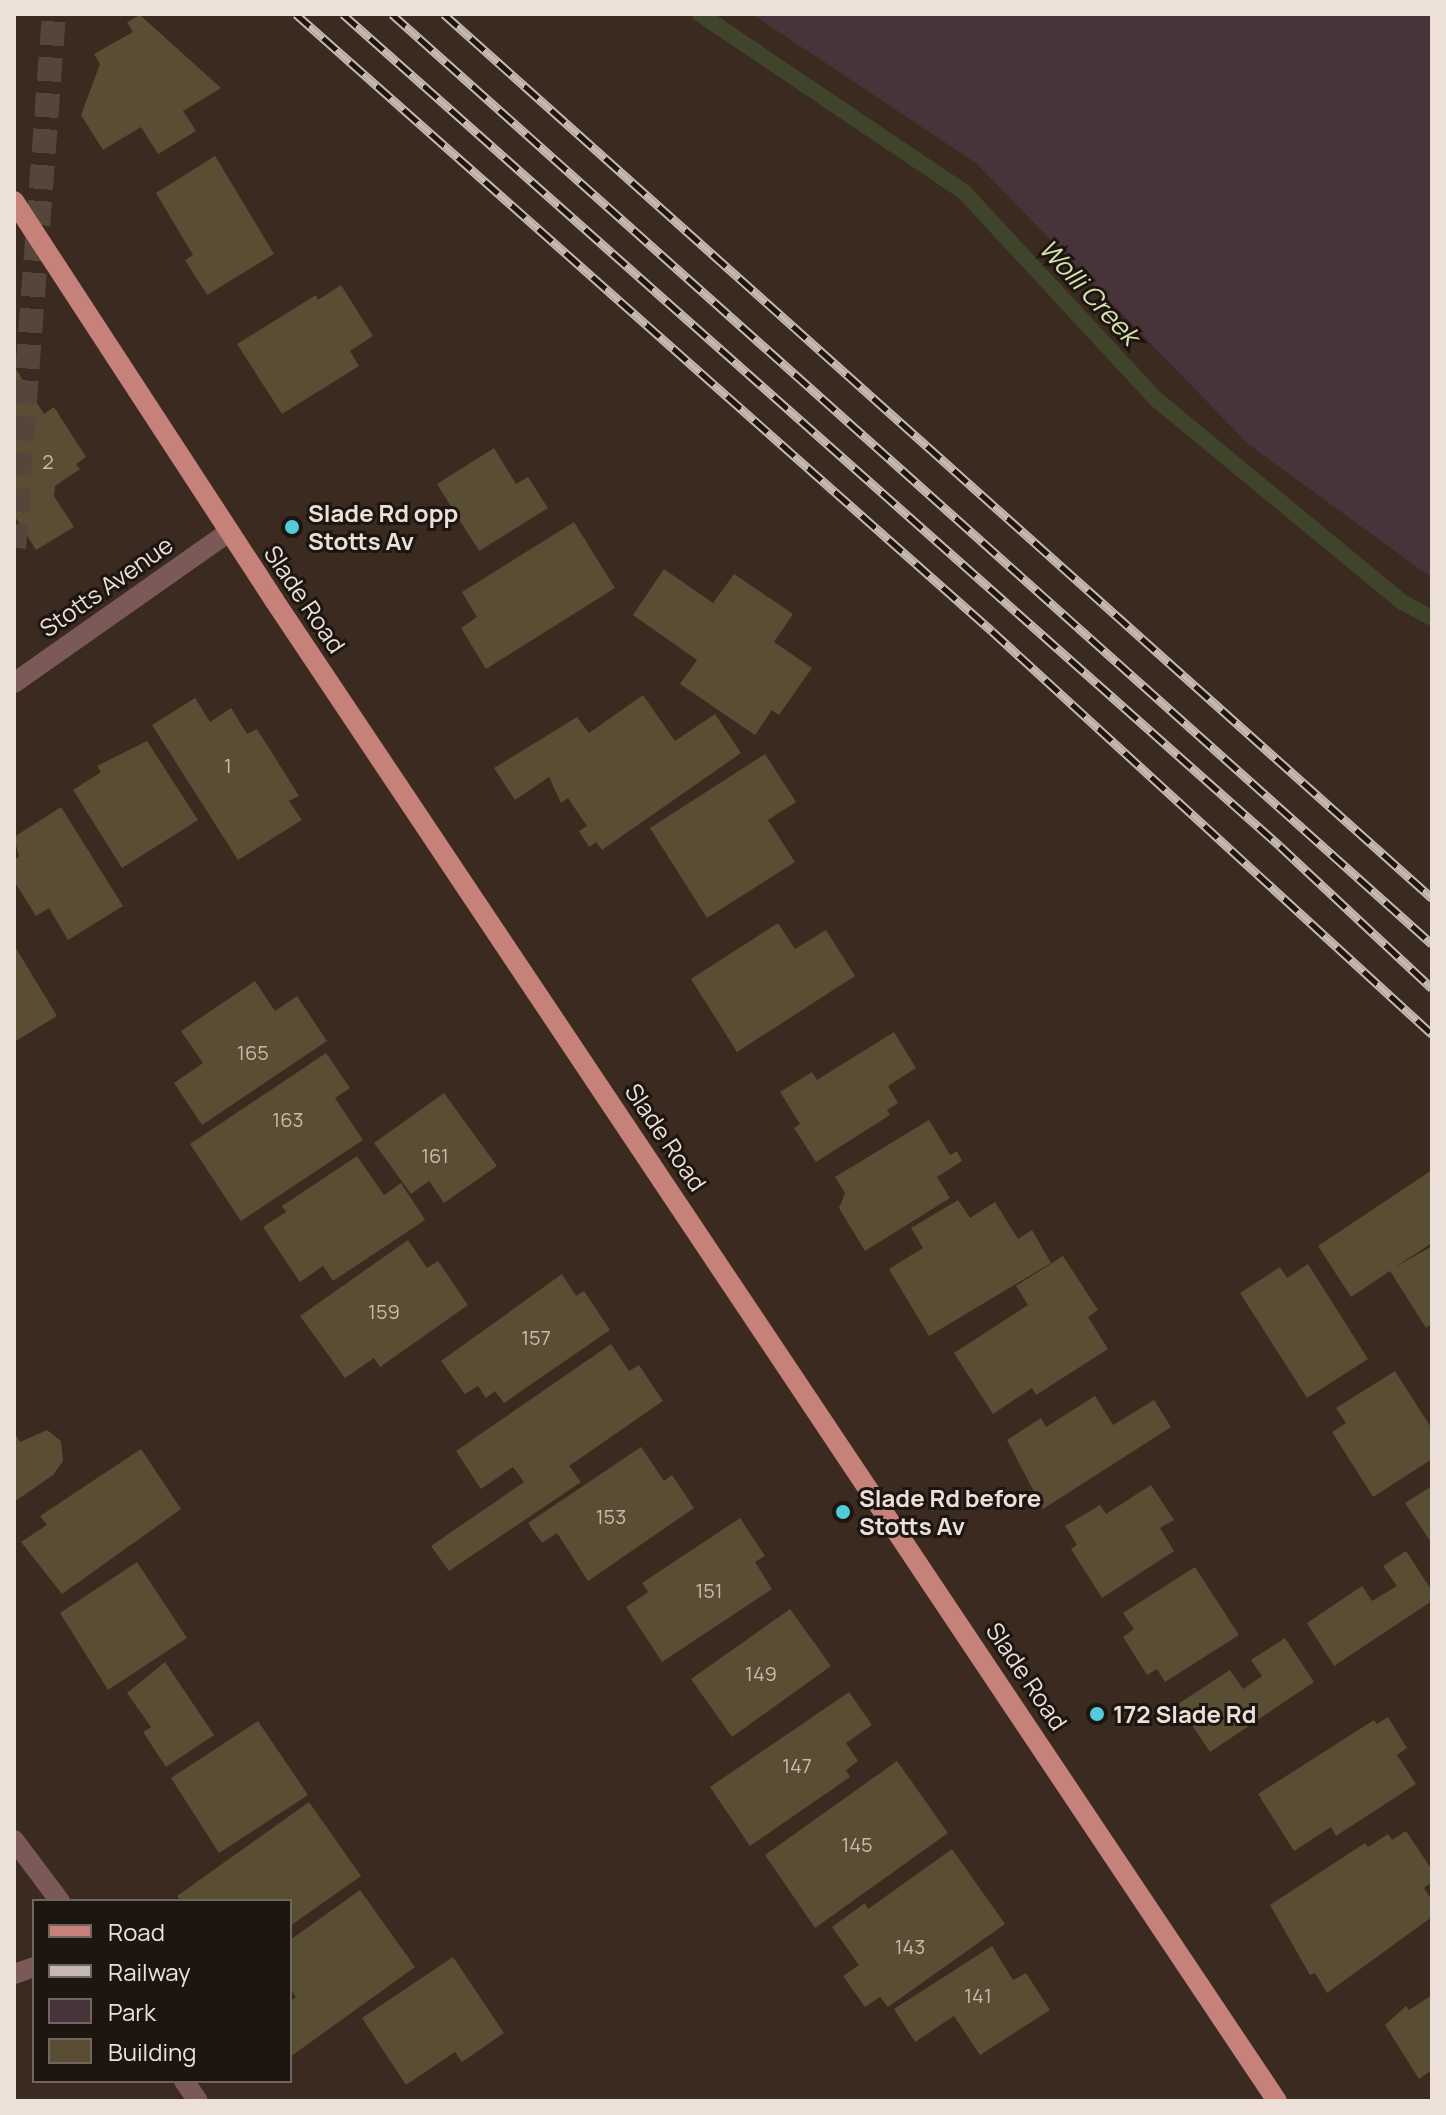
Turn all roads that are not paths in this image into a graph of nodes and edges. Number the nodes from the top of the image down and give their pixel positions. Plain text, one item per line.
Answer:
1 (14, 201) edge
2 (229, 532) junction
3 (14, 683) edge
4 (14, 1840) edge
5 (58, 1899) edge
6 (185, 2083) edge
7 (198, 2101) edge
8 (1277, 2101) edge

1 - 2 main road, Slade Road
2 - 3 street, Stotts Avenue
2 - 8 main road, Slade Road
4 - 5 street
6 - 7 street

